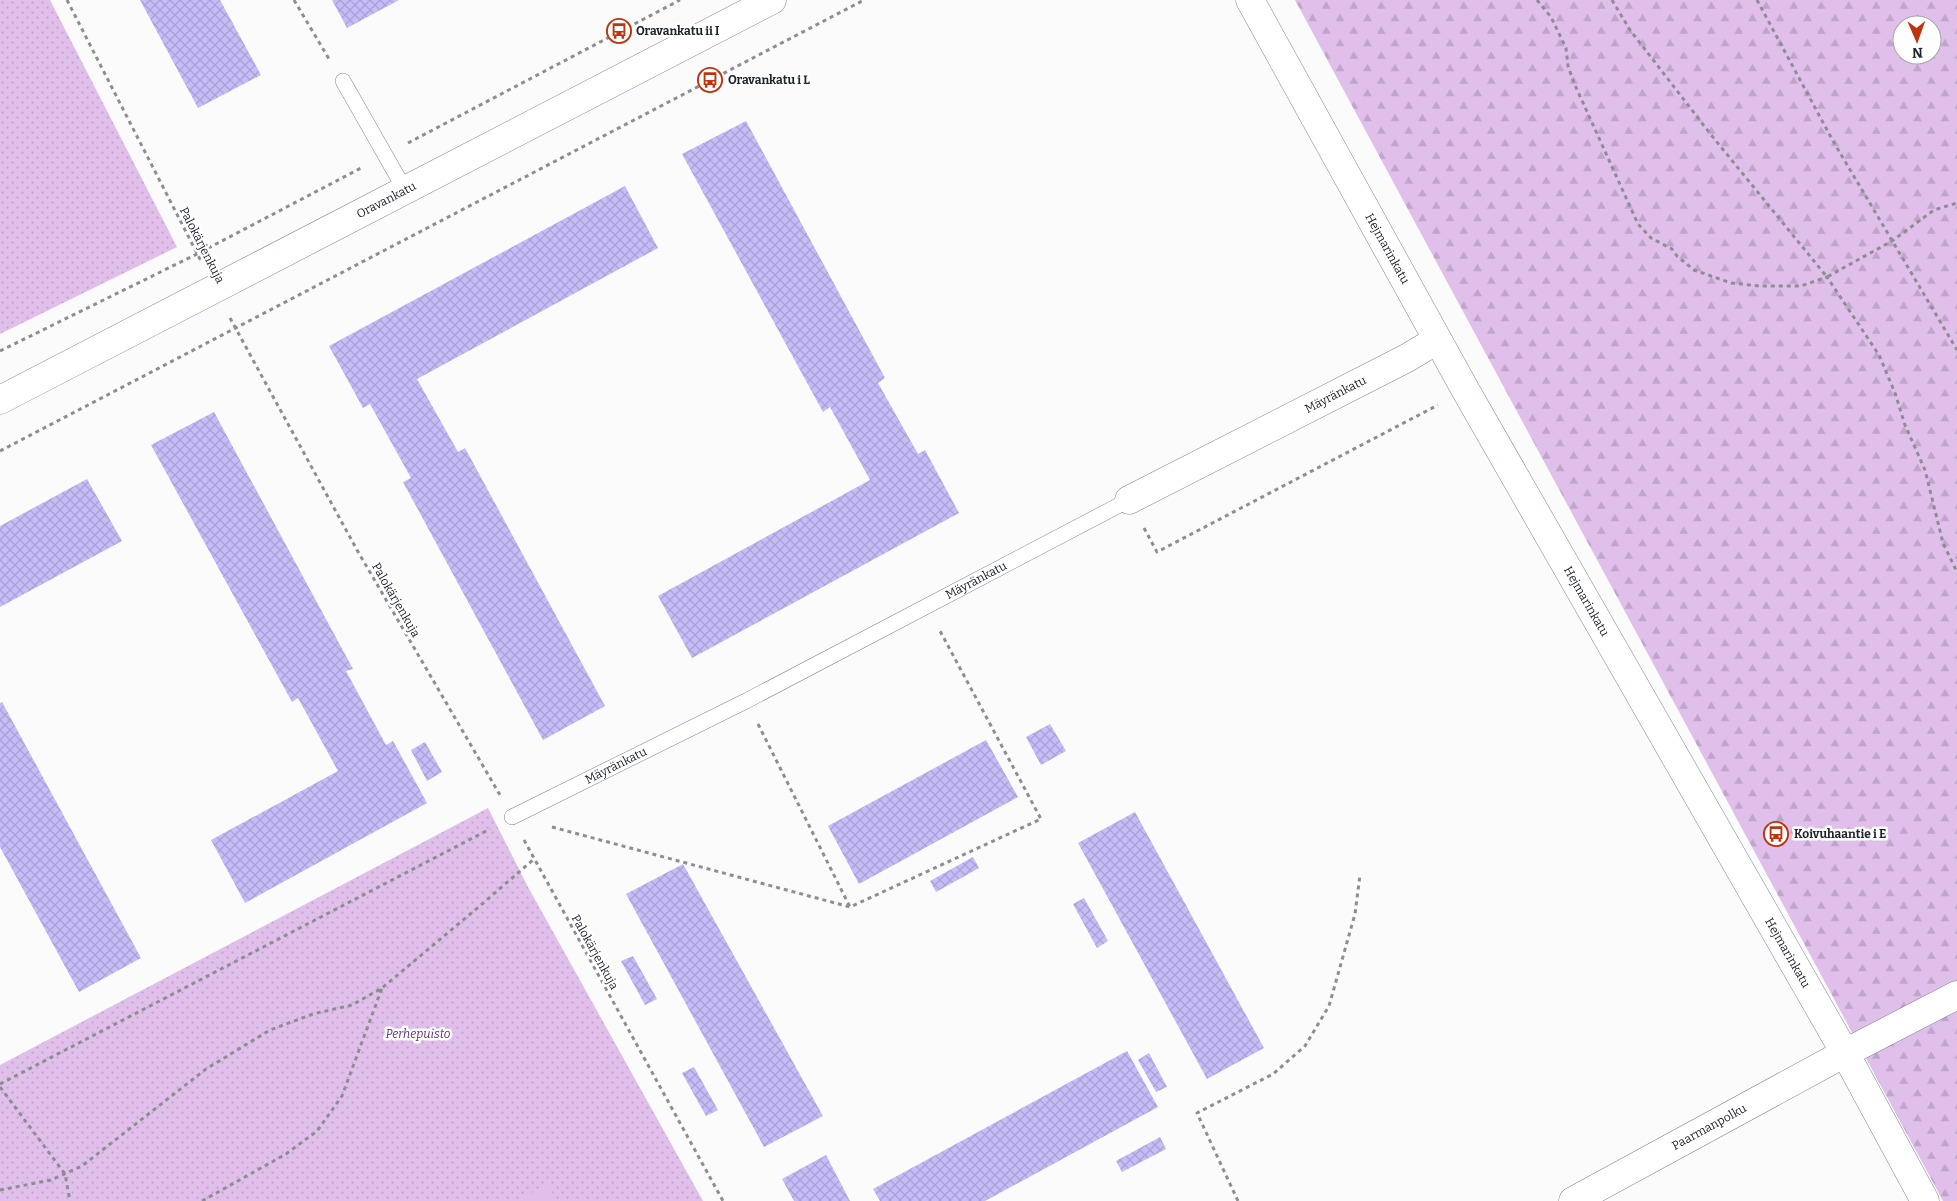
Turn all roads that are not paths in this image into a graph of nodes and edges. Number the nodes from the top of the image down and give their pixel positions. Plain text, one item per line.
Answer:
1 (772, 0) edge
2 (1250, 0) edge
3 (343, 81) road end
4 (405, 190) junction
5 (1437, 340) junction
6 (0, 400) edge
7 (1129, 500) joint
8 (512, 817) road end
9 (1957, 995) edge
10 (1845, 1053) junction
11 (1573, 1201) edge
12 (1925, 1201) edge

1 - 4 street, Oravankatu
2 - 5 street, Hejmarinkatu
3 - 4 lane
4 - 6 street, Oravankatu
5 - 7 street, Mäyränkatu
5 - 10 street, Hejmarinkatu
7 - 8 lane, Mäyränkatu
9 - 10 street, Paarmanpolku
10 - 11 street, Paarmanpolku
10 - 12 street, Hejmarinkatu

